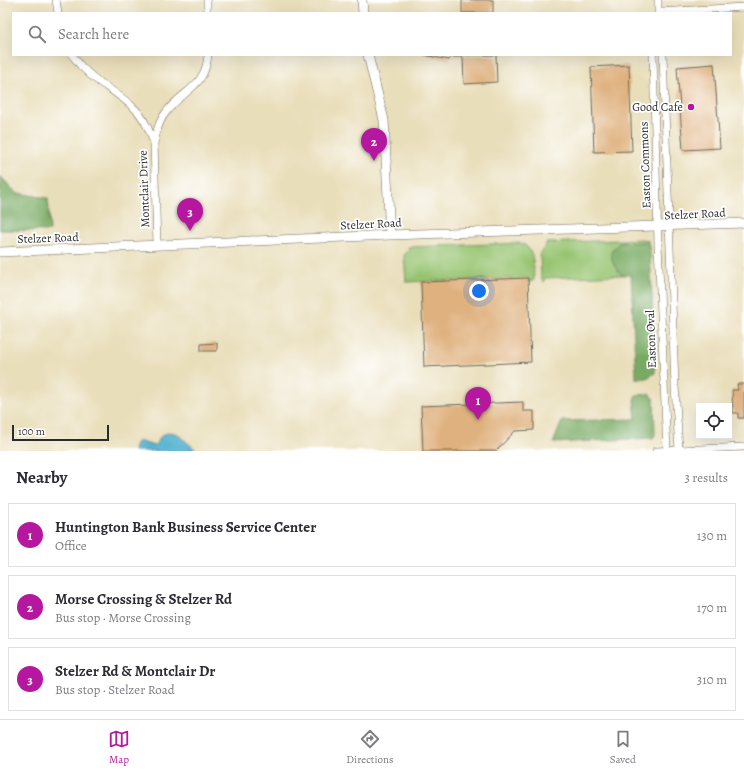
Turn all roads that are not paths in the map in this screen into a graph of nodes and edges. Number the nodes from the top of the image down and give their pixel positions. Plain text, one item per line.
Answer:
1 (56, 0) edge
2 (207, 0) edge
3 (362, 0) edge
4 (658, 0) edge
5 (744, 7) edge
6 (58, 12) edge
7 (207, 12) edge
8 (363, 12) edge
9 (658, 12) edge
10 (672, 12) edge
11 (73, 56) edge
12 (208, 56) edge
13 (368, 56) edge
14 (653, 56) edge
15 (663, 56) edge
16 (154, 143) junction
17 (744, 224) edge
18 (658, 227) junction
19 (669, 227) junction
20 (390, 235) junction
21 (157, 246) junction
22 (0, 252) edge
23 (744, 447) edge
24 (668, 450) edge
25 (679, 450) junction
26 (656, 451) edge

1 - 6 street
2 - 7 street
3 - 8 main road
4 - 9 street
5 - 10 street
11 - 16 street
12 - 16 street, Montclair Drive
13 - 20 main road
14 - 18 street, Easton Commons
15 - 19 street, Easton Commons
16 - 21 street, Montclair Drive
17 - 19 main road, Stelzer Road
18 - 19 main road, Stelzer Road
18 - 20 main road, Stelzer Road
18 - 24 street, Easton Oval
19 - 25 street, Easton Oval
20 - 21 main road, Stelzer Road
21 - 22 main road, Stelzer Road
23 - 25 street
24 - 25 street
24 - 26 street

